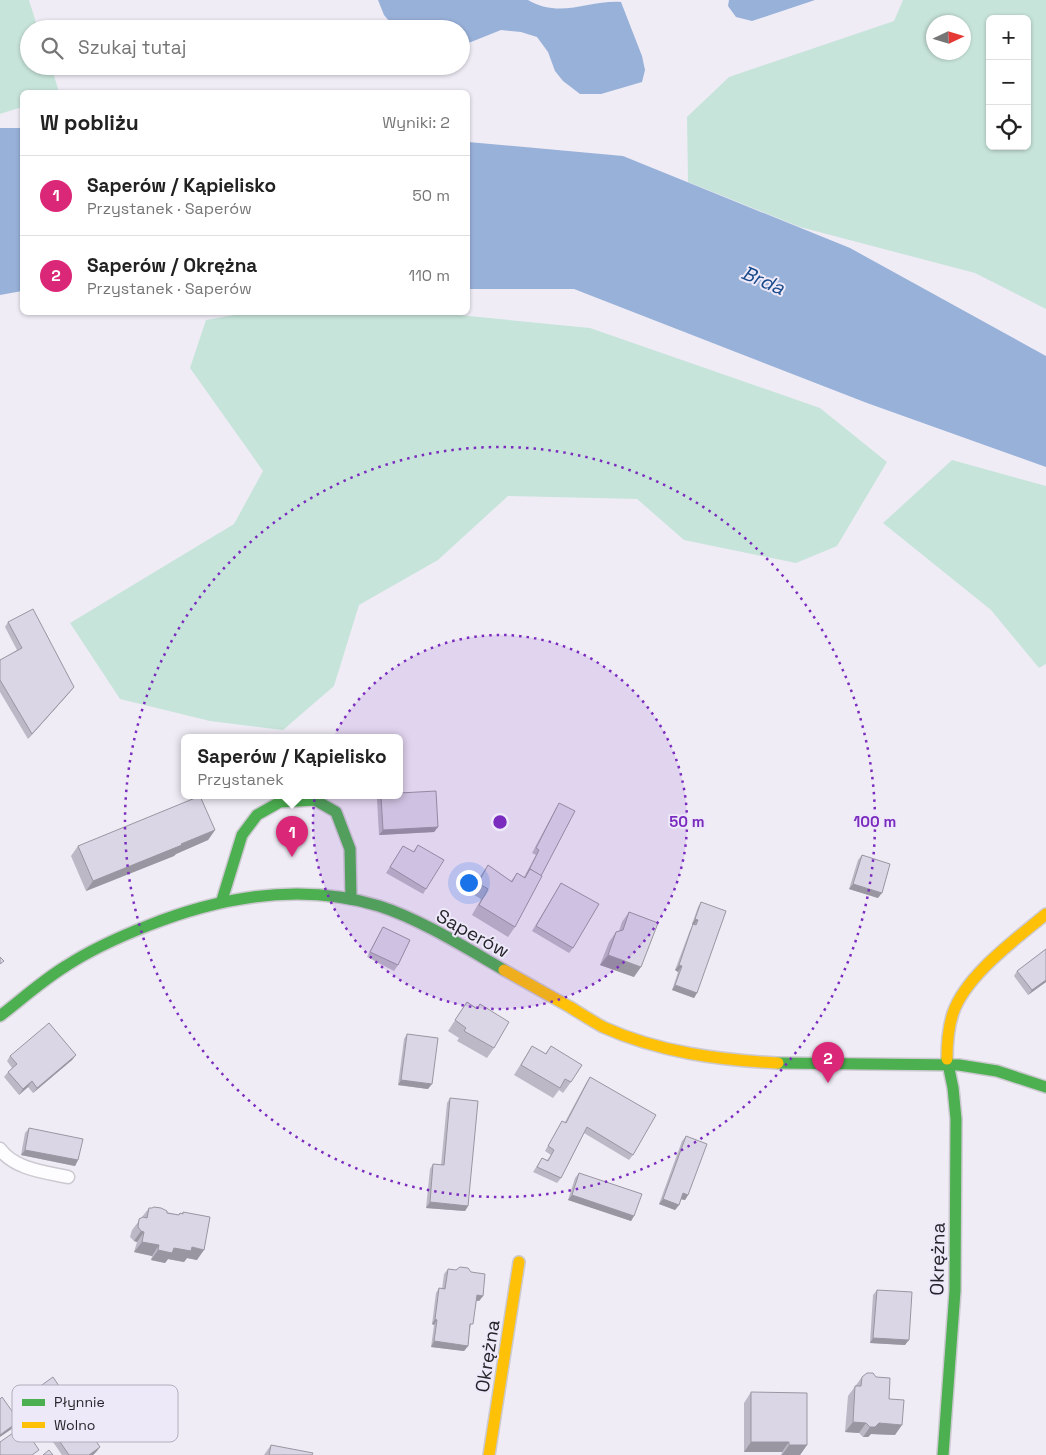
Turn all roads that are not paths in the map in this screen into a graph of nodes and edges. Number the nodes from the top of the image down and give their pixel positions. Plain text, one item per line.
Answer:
1 (351, 899) junction
2 (222, 900) junction
3 (1046, 914) edge
4 (0, 1016) edge
5 (947, 1064) junction
6 (1046, 1087) edge
7 (0, 1149) edge
8 (68, 1177) dead end
9 (519, 1262) dead end
10 (489, 1455) edge
11 (943, 1455) edge

1 - 2 street, Saperów
1 - 2 street
1 - 5 street, Saperów
2 - 4 street, Saperów
3 - 5 street, Okrężna
5 - 6 street, Saperów
5 - 11 street, Okrężna
7 - 8 lane
9 - 10 street, Okrężna

